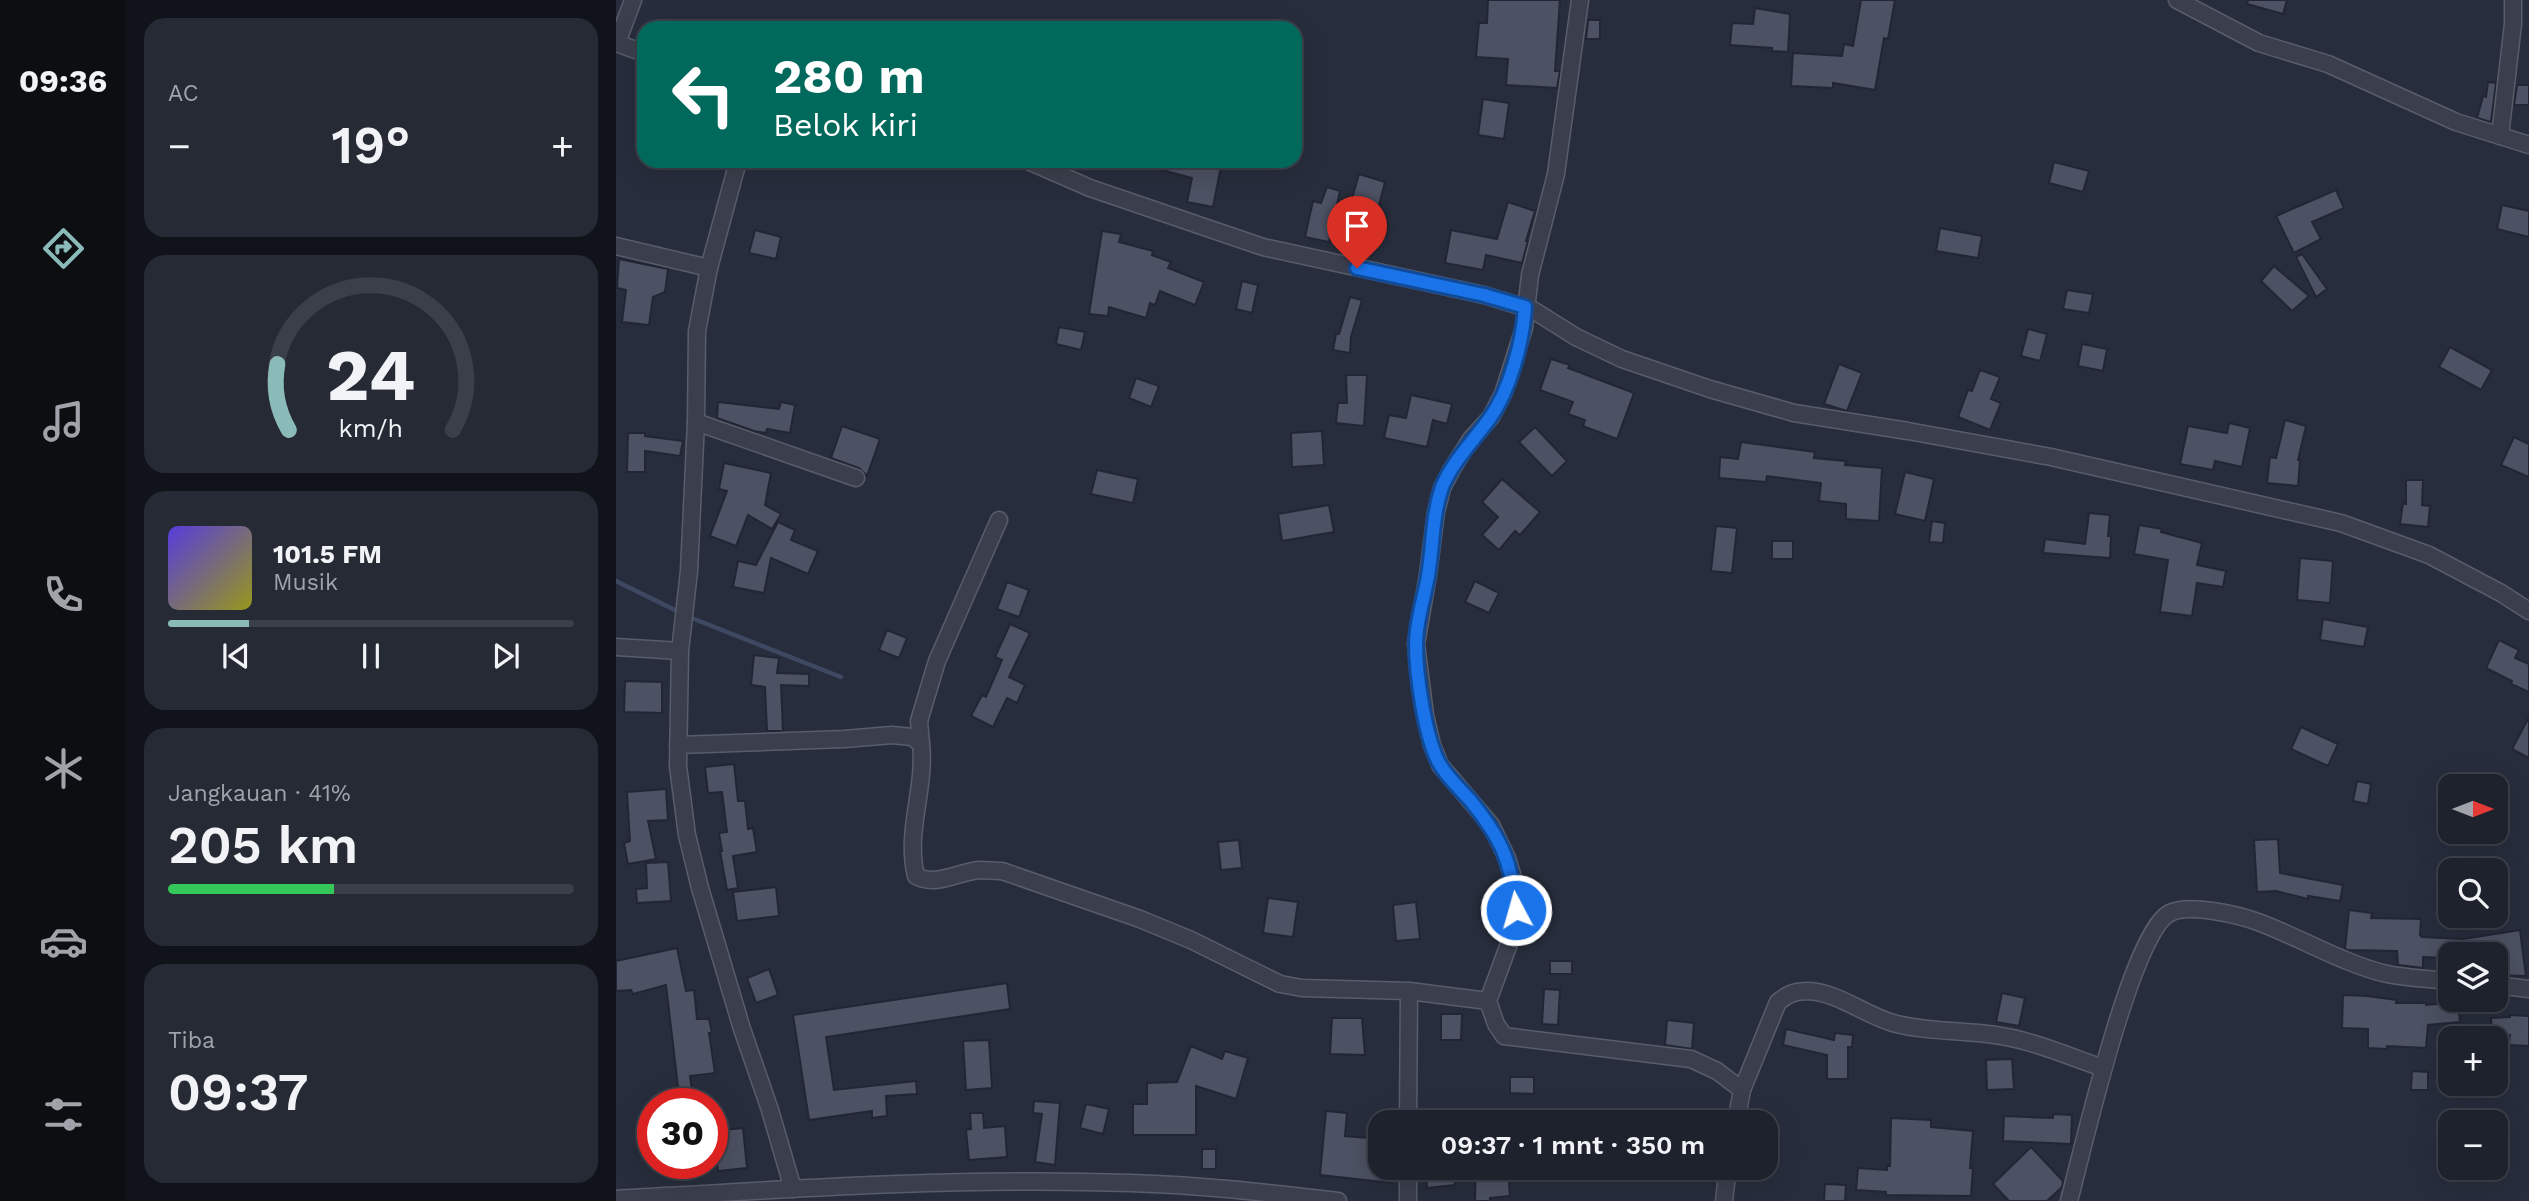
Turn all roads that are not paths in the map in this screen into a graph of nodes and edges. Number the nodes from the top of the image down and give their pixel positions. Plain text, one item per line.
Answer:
1 (633, 0) edge
2 (1580, 0) edge
3 (2178, 0) edge
4 (2513, 0) edge
5 (616, 43) edge
6 (637, 50) edge
7 (2500, 136) junction
8 (2529, 145) edge
9 (736, 168) edge
10 (1044, 168) edge
11 (616, 246) edge
12 (709, 268) junction
13 (1525, 307) junction
14 (696, 422) junction
15 (856, 478) dead end
16 (999, 520) dead end
17 (2529, 611) edge
18 (616, 648) edge
19 (680, 651) junction
20 (921, 744) junction
21 (678, 745) junction
22 (2438, 980) edge
23 (2508, 986) edge
24 (2529, 989) edge
25 (1409, 991) junction
26 (1488, 1001) junction
27 (2103, 1068) junction
28 (1742, 1090) junction
29 (1408, 1110) edge
30 (1738, 1110) edge
31 (1408, 1180) edge
32 (1726, 1180) edge
33 (793, 1189) junction
34 (616, 1199) edge
35 (1338, 1201) edge
36 (1408, 1201) edge
37 (1724, 1201) edge
38 (2068, 1201) edge

1 - 5 street
2 - 13 street
3 - 7 street
4 - 7 street
5 - 6 street
7 - 8 street
9 - 12 street
10 - 13 street
11 - 12 street
12 - 14 street
13 - 17 street
13 - 26 street
14 - 15 street
14 - 19 street
16 - 20 street
18 - 19 street
19 - 21 street
20 - 21 street
20 - 25 street
21 - 33 street
22 - 27 street
23 - 24 street
25 - 26 street
25 - 29 street
26 - 28 street
27 - 28 street
27 - 38 street
28 - 30 street
31 - 36 street
32 - 37 street
33 - 34 street
33 - 35 street

